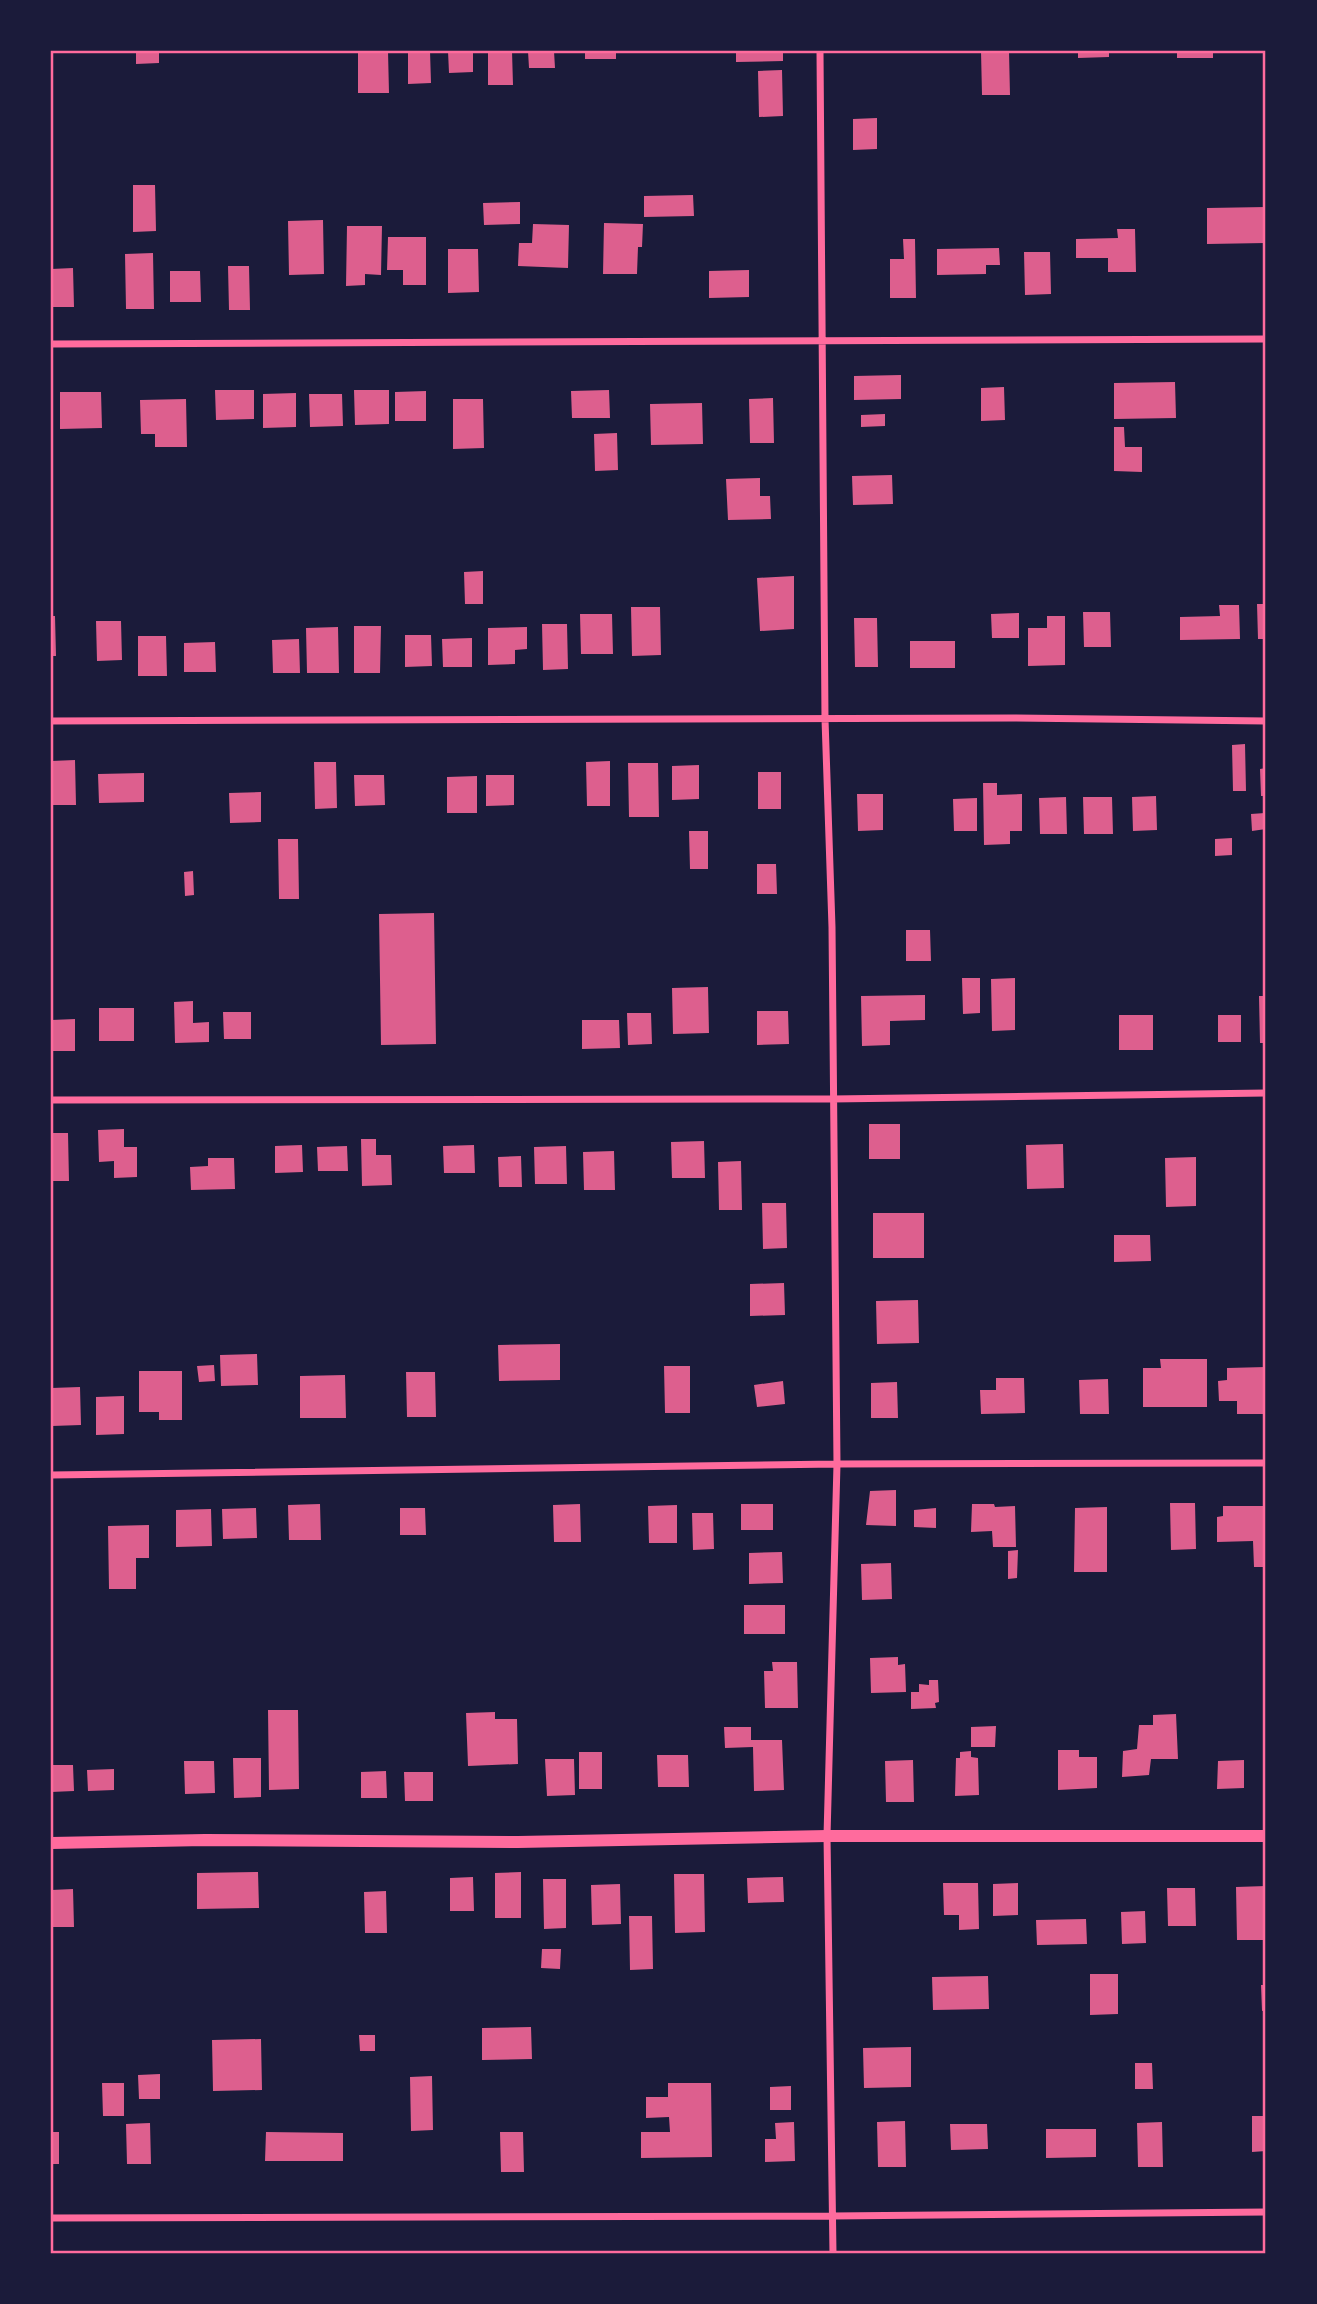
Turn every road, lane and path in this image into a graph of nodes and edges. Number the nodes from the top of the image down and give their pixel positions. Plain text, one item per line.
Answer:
1 (820, 51) edge
2 (823, 340) junction
3 (1266, 340) edge
4 (51, 344) edge
5 (825, 719) junction
6 (1266, 720) edge
7 (51, 721) edge
8 (1266, 1093) edge
9 (832, 1099) junction
10 (51, 1100) edge
11 (1266, 1463) edge
12 (836, 1464) junction
13 (51, 1475) edge
14 (827, 1836) junction
15 (1266, 1836) edge
16 (51, 1843) edge
17 (1266, 2212) edge
18 (832, 2216) junction
19 (51, 2218) edge
20 (833, 2253) edge

1 - 2 street
2 - 3 street
2 - 4 street
2 - 5 street
5 - 6 street
5 - 7 street
5 - 9 street
8 - 9 street
9 - 10 street
9 - 12 street
11 - 12 street
12 - 13 street
12 - 14 street
14 - 15 street
14 - 16 street
14 - 18 street
17 - 18 street
18 - 19 street
18 - 20 street

